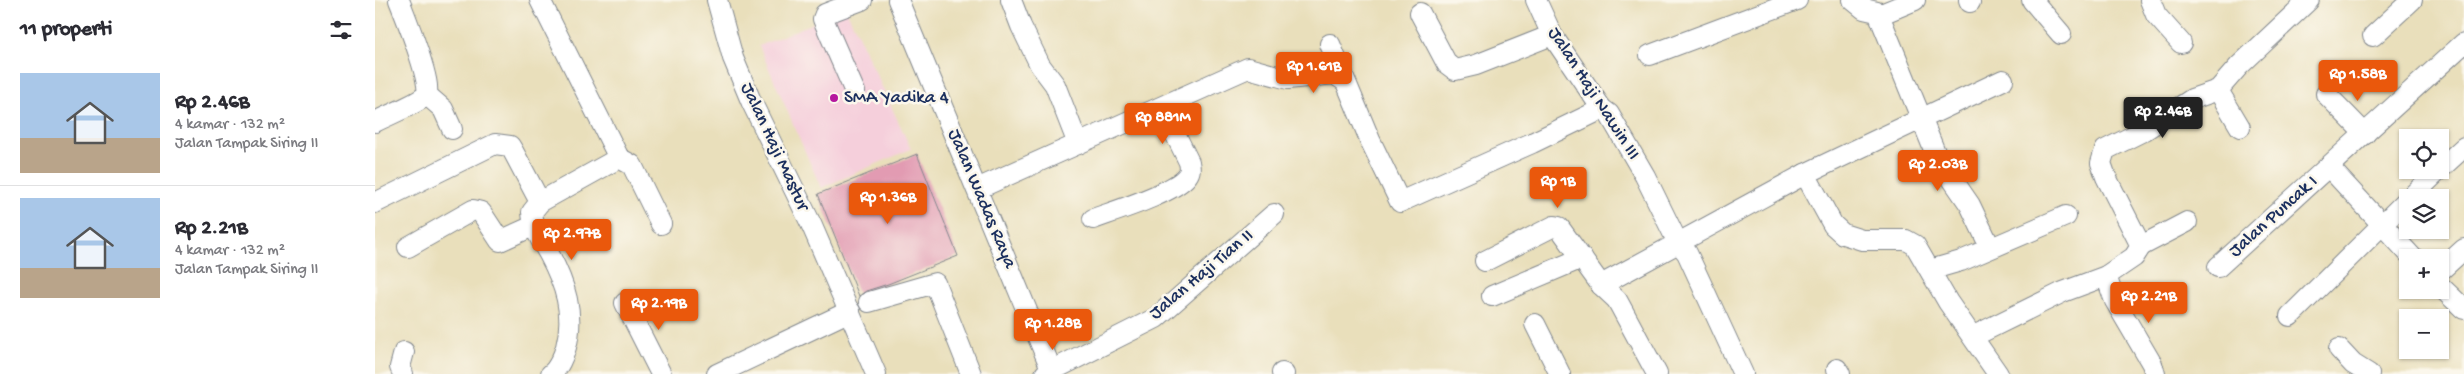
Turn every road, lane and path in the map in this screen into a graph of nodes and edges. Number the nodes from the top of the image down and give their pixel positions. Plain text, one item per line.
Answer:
1 (399, 0) edge
2 (540, 0) edge
3 (717, 0) edge
4 (862, 0) edge
5 (898, 0) edge
6 (1000, 0) edge
7 (1536, 0) edge
8 (1797, 0) edge
9 (1853, 0) edge
10 (1915, 0) edge
11 (2032, 0) edge
12 (2150, 0) edge
13 (2309, 0) edge
14 (2413, 0) edge
15 (1420, 13) dead end
16 (1879, 15) junction
17 (2061, 34) dead end
18 (1552, 35) junction
19 (2373, 36) dead end
20 (2181, 43) dead end
21 (2464, 43) edge
22 (1330, 44) dead end
23 (1650, 55) dead end
24 (2003, 80) dead end
25 (1345, 81) junction
26 (2218, 90) junction
27 (855, 92) dead end
28 (2326, 94) dead end
29 (427, 95) junction
30 (1162, 107) junction
31 (1602, 109) junction
32 (1921, 121) junction
33 (375, 122) edge
34 (2240, 127) dead end
35 (452, 128) dead end
36 (2365, 134) junction
37 (1079, 144) junction
38 (2464, 147) edge
39 (619, 158) junction
40 (2449, 161) edge
41 (2329, 167) junction
42 (1805, 174) junction
43 (2430, 179) edge
44 (977, 189) junction
45 (2420, 189) edge
46 (540, 202) junction
47 (375, 203) edge
48 (2399, 208) edge
49 (1274, 214) dead end
50 (2066, 216) dead end
51 (1093, 220) dead end
52 (2187, 222) dead end
53 (661, 224) dead end
54 (2382, 224) junction
55 (533, 226) junction
56 (1677, 242) junction
57 (2141, 246) junction
58 (408, 247) dead end
59 (1991, 247) junction
60 (2405, 249) edge
61 (2464, 249) edge
62 (1582, 258) junction
63 (1485, 260) dead end
64 (2449, 262) edge
65 (2218, 267) dead end
66 (1930, 270) junction
67 (2106, 276) junction
68 (1601, 284) junction
69 (2449, 295) edge
70 (1492, 296) dead end
71 (869, 302) dead end
72 (625, 303) dead end
73 (2464, 309) edge
74 (850, 311) junction
75 (2290, 316) dead end
76 (1535, 324) dead end
77 (1974, 336) junction
78 (2339, 349) dead end
79 (405, 352) dead end
80 (1078, 368) edge
81 (1049, 372) edge
82 (554, 373) edge
83 (403, 374) edge
84 (661, 374) edge
85 (717, 374) edge
86 (876, 374) edge
87 (971, 374) edge
88 (1560, 374) edge
89 (1657, 374) edge
90 (1743, 374) edge
91 (1998, 374) edge
92 (2155, 374) edge
93 (2369, 374) edge

1 - 29 street
2 - 39 street
3 - 74 street, Jalan Haji Mastur
4 - 27 street
5 - 44 street, Jalan Wadas Raya
6 - 37 street
7 - 18 street, Jalan Haji Nawin III
8 - 23 street
9 - 16 street
10 - 16 street
11 - 17 street
12 - 20 street
13 - 26 street
14 - 19 street
15 - 18 street
16 - 32 street
18 - 31 street, Jalan Haji Nawin III
21 - 36 street, Jalan Puncak I
22 - 25 street
24 - 32 street
25 - 30 street
25 - 31 street
26 - 34 street
26 - 57 street
28 - 36 street
29 - 33 street
29 - 35 street
30 - 37 street
30 - 51 street
31 - 56 street, Jalan Haji Nawin III
32 - 42 street
32 - 59 street
36 - 41 street, Jalan Puncak I
37 - 44 street
38 - 40 street
39 - 46 street
39 - 53 street
41 - 54 street
41 - 65 street, Jalan Puncak I
42 - 56 street
42 - 66 street
43 - 45 street
44 - 81 street, Jalan Wadas Raya
46 - 47 street
46 - 55 street
48 - 54 street
49 - 80 street, Jalan Haji Tian II
50 - 59 street
52 - 57 street
54 - 60 street
54 - 75 street
55 - 58 street
55 - 82 street
56 - 68 street
56 - 90 street, Jalan Haji Nawin III
57 - 67 street
59 - 66 street
61 - 64 street
62 - 63 street
62 - 68 street
62 - 70 street
66 - 77 street
67 - 77 street
67 - 92 street
68 - 89 street
69 - 73 street
71 - 87 street
72 - 84 street
74 - 85 street
74 - 86 street, Jalan Haji Mastur
76 - 88 street
77 - 91 street
78 - 93 street
79 - 83 street
80 - 81 street, Jalan Haji Tian II

